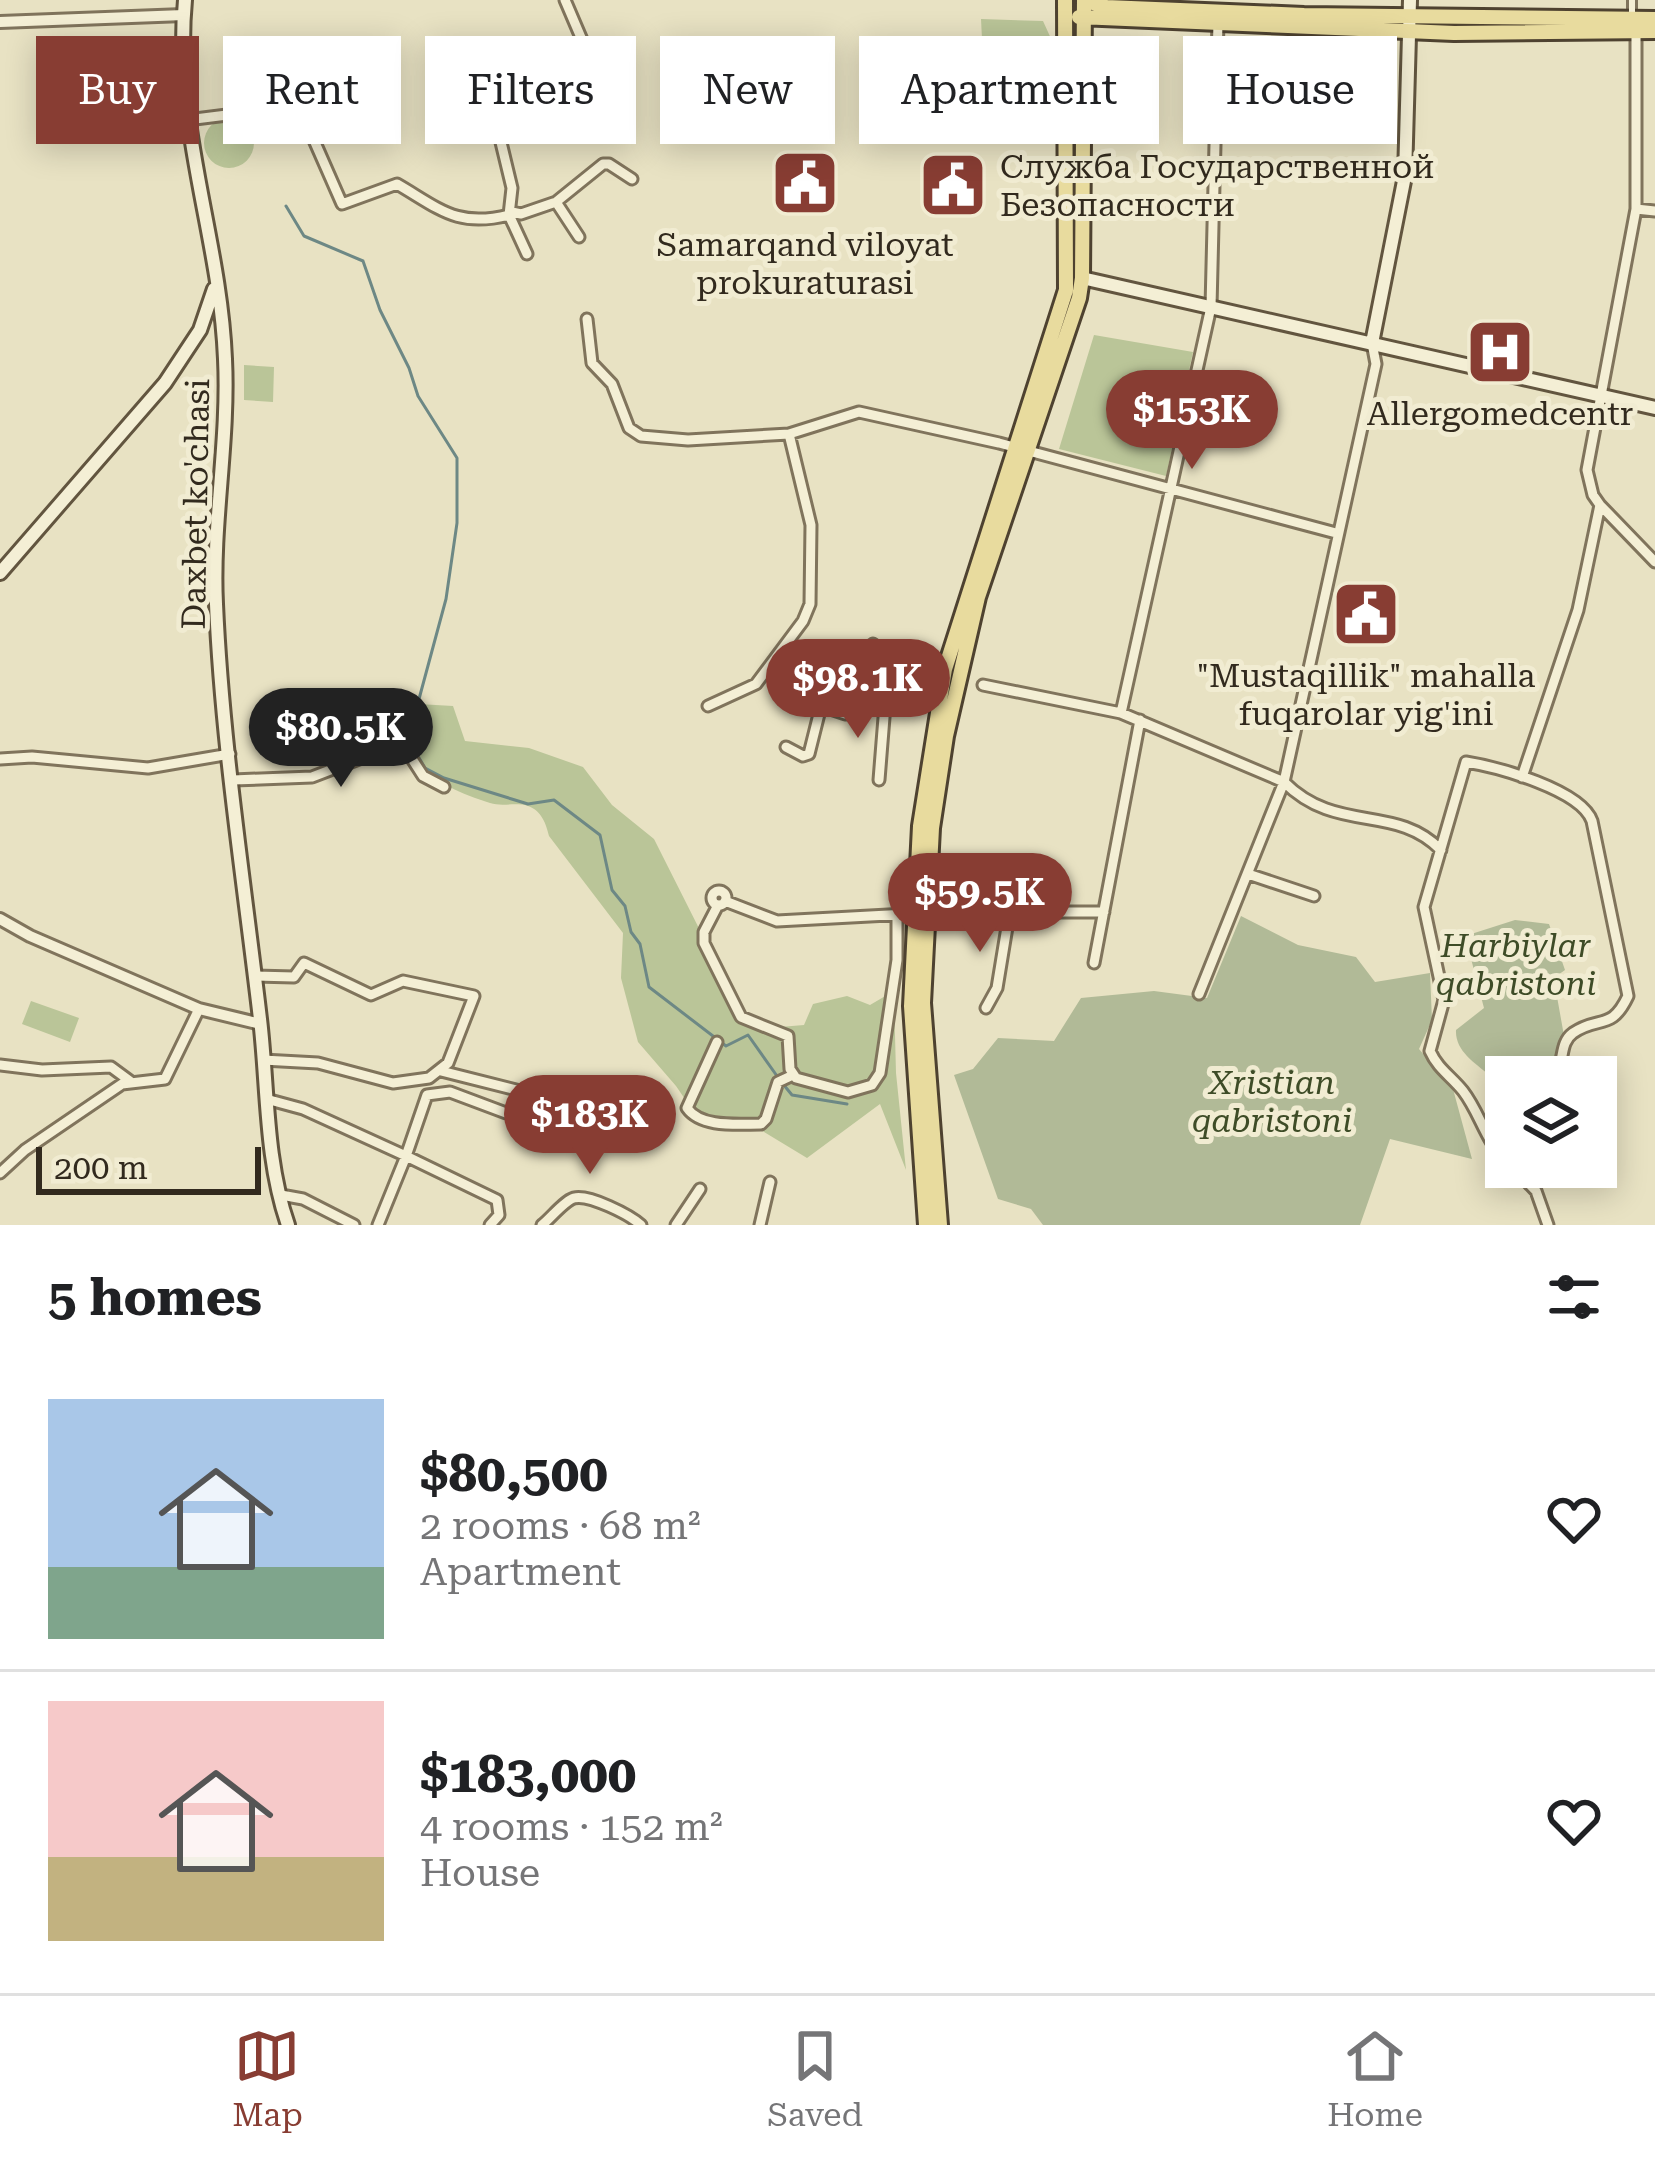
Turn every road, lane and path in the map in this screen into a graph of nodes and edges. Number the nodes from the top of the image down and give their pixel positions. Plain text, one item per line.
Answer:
1 (566, 0) edge
2 (1084, 0) edge
3 (1410, 0) edge
4 (1632, 0) edge
5 (1065, 6) edge
6 (184, 7) edge
7 (1304, 14) edge
8 (1084, 19) junction
9 (1655, 19) edge
10 (0, 22) edge
11 (1219, 22) junction
12 (1409, 24) junction
13 (1634, 26) junction
14 (1655, 32) edge
15 (199, 118) edge
16 (191, 144) edge
17 (632, 179) dead end
18 (556, 202) junction
19 (1636, 209) junction
20 (1655, 211) edge
21 (510, 214) junction
22 (579, 237) dead end
23 (527, 254) dead end
24 (1082, 278) junction
25 (216, 282) junction
26 (1211, 308) junction
27 (587, 319) dead end
28 (1372, 343) junction
29 (1602, 397) junction
30 (1655, 408) edge
31 (789, 434) junction
32 (1026, 451) junction
33 (1173, 490) junction
34 (1600, 506) junction
35 (1336, 533) junction
36 (1655, 562) edge
37 (0, 573) edge
38 (873, 644) dead end
39 (945, 669) junction
40 (983, 686) dead end
41 (853, 699) junction
42 (885, 705) junction
43 (709, 706) dead end
44 (1121, 713) junction
45 (1140, 720) junction
46 (786, 747) dead end
47 (230, 754) junction
48 (0, 758) edge
49 (1522, 777) junction
50 (233, 780) junction
51 (878, 780) dead end
52 (1284, 782) junction
53 (444, 788) dead end
54 (1441, 850) junction
55 (1248, 874) junction
56 (1314, 896) dead end
57 (1104, 912) junction
58 (912, 915) junction
59 (1009, 915) junction
60 (0, 919) edge
61 (1094, 963) dead end
62 (255, 976) junction
63 (1199, 994) dead end
64 (986, 1008) dead end
65 (199, 1009) junction
66 (261, 1024) junction
67 (717, 1042) dead end
68 (1563, 1056) edge
69 (262, 1060) junction
70 (0, 1065) edge
71 (439, 1072) junction
72 (793, 1075) junction
73 (130, 1081) junction
74 (266, 1099) junction
75 (576, 1105) dead end
76 (542, 1115) dead end
77 (1485, 1133) edge
78 (406, 1156) junction
79 (0, 1173) edge
80 (770, 1182) dead end
81 (1533, 1188) edge
82 (700, 1189) dead end
83 (281, 1195) junction
84 (287, 1225) edge
85 (354, 1225) edge
86 (378, 1225) edge
87 (490, 1225) edge
88 (542, 1225) edge
89 (641, 1225) edge
90 (676, 1225) edge
91 (760, 1225) edge
92 (926, 1225) edge
93 (940, 1225) edge
94 (1548, 1225) edge

1 - 21 street
2 - 7 main road
2 - 8 main road
3 - 12 main road
4 - 13 street
5 - 8 main road
5 - 32 main road
6 - 10 street
7 - 11 main road
7 - 12 main road
8 - 11 main road
8 - 24 main road
9 - 13 main road
11 - 26 street
12 - 13 main road
12 - 28 main road
13 - 14 main road
13 - 19 street
15 - 21 street
16 - 25 main road, Daxbet ko'chasi
17 - 18 street
18 - 21 street
18 - 22 street
19 - 20 street
19 - 29 street
21 - 23 street
24 - 26 main road
24 - 32 main road
25 - 37 main road
25 - 47 main road, Daxbet ko'chasi
26 - 28 main road
26 - 33 street
27 - 31 street
28 - 29 main road
28 - 35 street
29 - 30 main road
29 - 34 street
31 - 32 street
31 - 43 street
32 - 33 street
32 - 39 main road
32 - 58 main road
33 - 35 street
33 - 44 street
34 - 36 street
34 - 49 street
35 - 52 street
38 - 41 street
39 - 42 street
39 - 58 main road
40 - 44 street
41 - 42 street
41 - 46 street
42 - 51 street
44 - 45 street
45 - 52 street
45 - 57 street
47 - 48 street
47 - 50 main road, Daxbet ko'chasi
49 - 54 street
49 - 68 street
50 - 53 street
50 - 62 main road, Daxbet ko'chasi
52 - 54 street
52 - 55 street
54 - 77 street
55 - 56 street
55 - 63 street
57 - 59 street
57 - 61 street
58 - 59 street
58 - 72 street
58 - 72 street
58 - 92 main road
58 - 93 main road
59 - 64 street
60 - 65 street
62 - 66 main road, Daxbet ko'chasi
62 - 71 street
65 - 66 street
65 - 73 street
66 - 69 main road, Daxbet ko'chasi
67 - 72 street
69 - 71 street
69 - 74 main road, Daxbet ko'chasi
70 - 73 street
71 - 75 street
73 - 79 street
74 - 78 street
74 - 83 main road, Daxbet ko'chasi
76 - 78 street
78 - 86 street
78 - 87 street
80 - 91 street
81 - 94 street
82 - 90 street
83 - 84 main road, Daxbet ko'chasi
83 - 85 street
88 - 89 street

